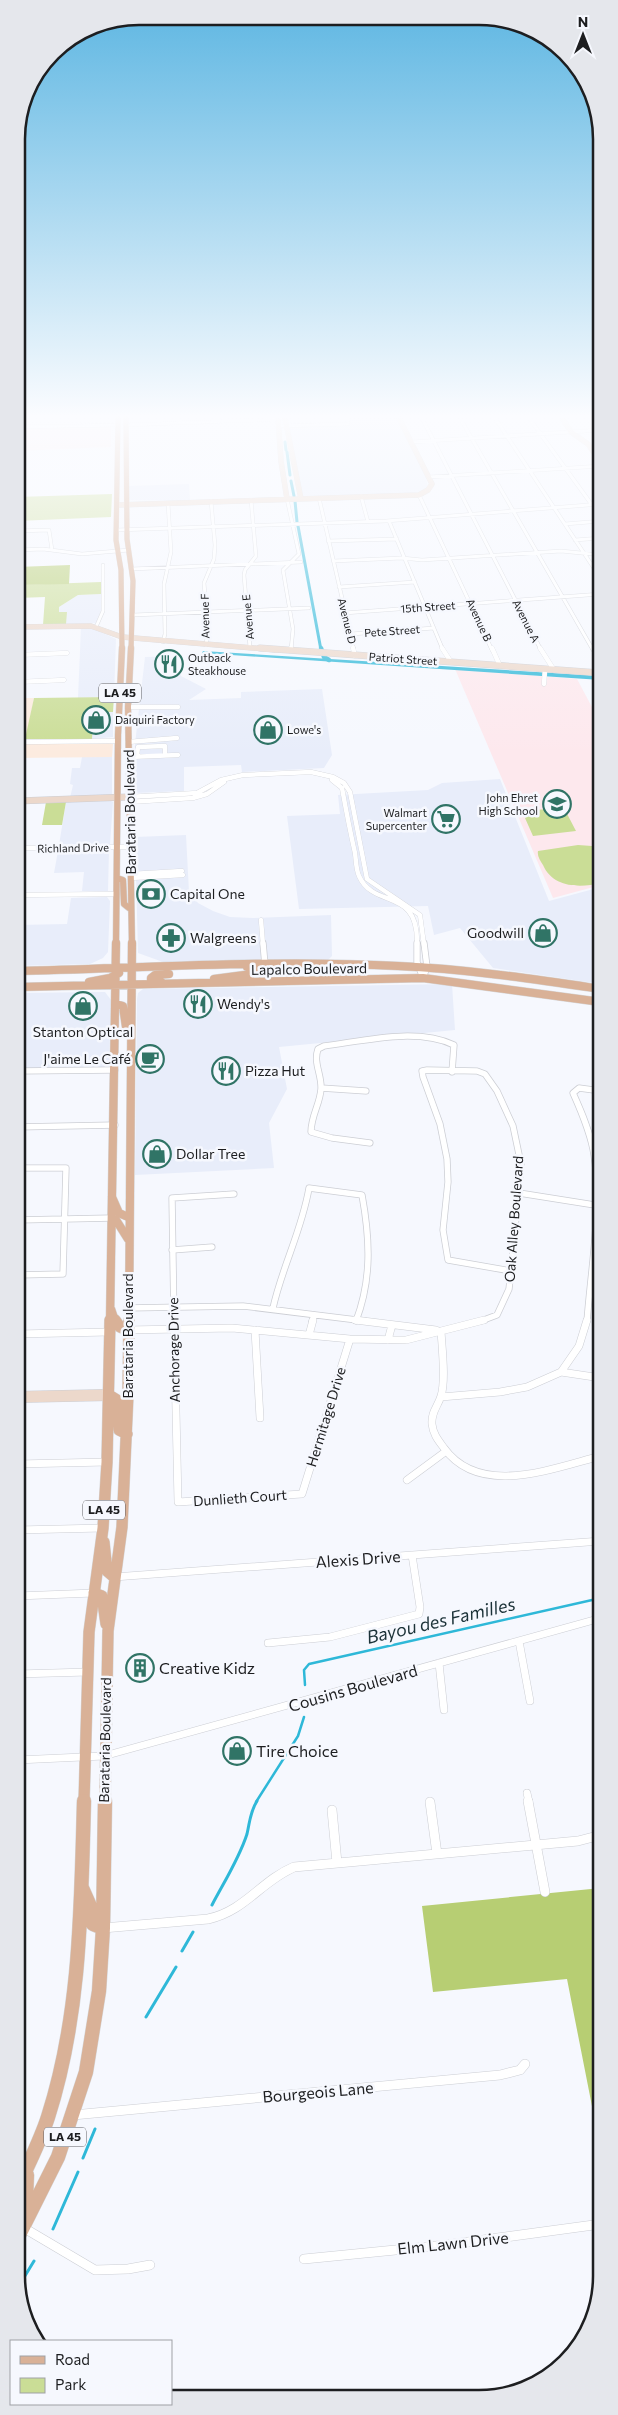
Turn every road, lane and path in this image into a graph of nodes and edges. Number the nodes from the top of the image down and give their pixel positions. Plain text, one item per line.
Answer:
1 (116, 530) edge
2 (47, 531) edge
3 (124, 531) edge
4 (127, 531) junction
5 (133, 531) edge
6 (170, 531) edge
7 (213, 531) edge
8 (253, 531) edge
9 (294, 531) edge
10 (326, 531) edge
11 (393, 531) edge
12 (437, 531) edge
13 (481, 531) edge
14 (526, 531) edge
15 (570, 531) edge
16 (397, 539) junction
17 (593, 539) edge
18 (576, 540) junction
19 (328, 541) junction
20 (25, 550) edge
21 (52, 550) junction
22 (118, 550) junction
23 (129, 550) junction
24 (539, 553) junction
25 (583, 553) junction
26 (593, 554) edge
27 (493, 555) junction
28 (405, 558) junction
29 (450, 558) junction
30 (333, 561) junction
31 (290, 562) junction
32 (301, 562) dead end
33 (250, 564) junction
34 (210, 565) junction
35 (103, 566) dead end
36 (593, 566) edge
37 (168, 567) junction
38 (131, 568) junction
39 (415, 582) junction
40 (339, 587) junction
41 (593, 595) edge
42 (565, 598) junction
43 (517, 602) junction
44 (472, 604) junction
45 (308, 608) dead end
46 (426, 608) junction
47 (290, 609) junction
48 (249, 611) junction
49 (206, 612) junction
50 (344, 613) junction
51 (164, 614) junction
52 (133, 615) junction
53 (121, 625) junction
54 (25, 627) edge
55 (96, 627) junction
56 (434, 628) junction
57 (108, 632) junction
58 (351, 634) junction
59 (122, 637) junction
60 (132, 638) junction
61 (163, 642) junction
62 (147, 643) junction
63 (206, 645) junction
64 (250, 648) junction
65 (132, 649) junction
66 (593, 649) edge
67 (291, 651) junction
68 (67, 653) dead end
69 (318, 653) joint
70 (326, 653) joint
71 (25, 655) edge
72 (355, 656) junction
73 (451, 662) junction
74 (548, 663) junction
75 (500, 666) junction
76 (544, 670) junction
77 (554, 670) junction
78 (593, 672) edge
79 (64, 680) dead end
80 (25, 682) edge
81 (544, 684) dead end
82 (128, 707) junction
83 (178, 707) dead end
84 (118, 738) junction
85 (25, 742) edge
86 (128, 743) junction
87 (165, 755) junction
88 (178, 755) dead end
89 (137, 756) junction
90 (129, 757) junction
91 (118, 799) junction
92 (128, 799) junction
93 (25, 800) edge
94 (117, 847) junction
95 (129, 847) junction
96 (25, 848) edge
97 (182, 873) dead end
98 (117, 874) junction
99 (131, 876) junction
100 (116, 894) junction
101 (25, 895) edge
102 (129, 908) junction
103 (261, 920) dead end
104 (117, 921) junction
105 (265, 965) junction
106 (245, 966) junction
107 (131, 967) junction
108 (190, 967) junction
109 (417, 967) junction
110 (427, 968) junction
111 (86, 970) junction
112 (464, 970) junction
113 (180, 971) junction
114 (116, 972) junction
115 (25, 973) edge
116 (423, 978) junction
117 (214, 979) junction
118 (450, 980) junction
119 (74, 982) junction
120 (175, 984) junction
121 (577, 986) junction
122 (25, 987) edge
123 (29, 987) junction
124 (117, 987) junction
125 (593, 989) edge
126 (576, 998) junction
127 (593, 1001) edge
128 (116, 1004) junction
129 (131, 1030) junction
130 (115, 1066) junction
131 (25, 1071) edge
132 (452, 1072) junction
133 (130, 1076) junction
134 (321, 1088) junction
135 (593, 1090) edge
136 (366, 1091) dead end
137 (115, 1113) junction
138 (130, 1124) junction
139 (115, 1125) junction
140 (25, 1127) edge
141 (129, 1136) junction
142 (370, 1143) dead end
143 (593, 1151) edge
144 (25, 1168) edge
145 (518, 1193) junction
146 (234, 1194) dead end
147 (112, 1197) junction
148 (593, 1205) edge
149 (112, 1218) junction
150 (128, 1218) junction
151 (65, 1219) junction
152 (25, 1220) edge
153 (128, 1239) junction
154 (212, 1247) dead end
155 (172, 1250) junction
156 (593, 1258) edge
157 (511, 1271) junction
158 (25, 1275) edge
159 (173, 1306) junction
160 (110, 1307) junction
161 (127, 1308) junction
162 (273, 1308) junction
163 (314, 1314) junction
164 (356, 1320) junction
165 (392, 1325) junction
166 (174, 1328) junction
167 (127, 1330) junction
168 (255, 1330) junction
169 (441, 1331) junction
170 (109, 1332) junction
171 (25, 1334) edge
172 (310, 1335) junction
173 (350, 1339) junction
174 (388, 1340) junction
175 (561, 1372) junction
176 (593, 1377) edge
177 (109, 1395) junction
178 (25, 1396) edge
179 (441, 1397) junction
180 (260, 1418) dead end
181 (127, 1434) junction
182 (445, 1452) junction
183 (593, 1458) edge
184 (107, 1462) junction
185 (25, 1464) edge
186 (407, 1480) dead end
187 (302, 1494) joint
188 (178, 1502) joint
189 (25, 1530) edge
190 (102, 1531) junction
191 (593, 1542) edge
192 (412, 1555) junction
193 (114, 1577) junction
194 (94, 1593) junction
195 (25, 1596) edge
196 (593, 1621) edge
197 (108, 1631) junction
198 (519, 1642) junction
199 (268, 1643) dead end
200 (438, 1664) junction
201 (88, 1672) junction
202 (25, 1674) edge
203 (530, 1701) dead end
204 (444, 1710) dead end
205 (104, 1756) junction
206 (84, 1758) junction
207 (25, 1760) edge
208 (528, 1793) dead end
209 (430, 1802) dead end
210 (332, 1810) dead end
211 (593, 1837) edge
212 (537, 1844) junction
213 (437, 1854) junction
214 (337, 1863) junction
215 (81, 1886) junction
216 (545, 1892) dead end
217 (103, 1928) junction
218 (525, 2064) dead end
219 (73, 2115) junction
220 (28, 2170) junction
221 (25, 2175) edge
222 (25, 2197) edge
223 (25, 2225) edge
224 (593, 2225) edge
225 (25, 2235) edge
226 (304, 2259) dead end
227 (150, 2265) dead end

1 - 22 main road, Barataria Boulevard / LA 45
2 - 21 street
3 - 4 street
4 - 5 street
4 - 23 main road, Barataria Boulevard / LA 45
6 - 37 street
7 - 34 street, Avenue F
8 - 33 street, Avenue E
9 - 31 street
10 - 19 street, Avenue D
11 - 16 street
12 - 29 street, Avenue B
13 - 27 street, Avenue A
14 - 24 street
15 - 18 street
16 - 19 street
16 - 28 street
17 - 18 street
18 - 25 street
19 - 30 street, Avenue D
20 - 21 street
21 - 22 street
22 - 23 street
22 - 53 main road, Barataria Boulevard / LA 45
23 - 38 main road, Barataria Boulevard / LA 45
24 - 25 street
24 - 27 street
24 - 42 street
25 - 26 street
25 - 36 street
27 - 29 street
27 - 43 street, Avenue A
28 - 29 street
28 - 30 street
28 - 39 street
29 - 44 street, Avenue B
30 - 40 street, Avenue D
31 - 32 street
31 - 33 street
31 - 47 street
33 - 34 street
33 - 48 street, Avenue E
34 - 37 street
34 - 49 street, Avenue F
35 - 55 street
37 - 38 street
37 - 51 street
38 - 52 main road, Barataria Boulevard / LA 45
39 - 40 street
39 - 46 street
40 - 50 street, Avenue D
41 - 42 street, 15th Street
42 - 43 street, 15th Street
42 - 66 street
43 - 44 street, 15th Street
43 - 74 street, Avenue A
44 - 46 street, 15th Street
44 - 75 street, Avenue B
45 - 47 street
46 - 50 street, 15th Street
46 - 56 street
47 - 48 street
47 - 67 street
48 - 49 street
48 - 64 street, Avenue E
49 - 51 street
49 - 63 street, Avenue F
50 - 58 street, Avenue D
51 - 52 street
51 - 61 street
52 - 60 main road, Barataria Boulevard / LA 45
53 - 57 street
53 - 59 main road, Barataria Boulevard / LA 45
54 - 55 street
55 - 57 street, Patriot Street
56 - 58 street, Pete Street
56 - 73 street
57 - 59 street, Patriot Street
58 - 72 street, Avenue D
59 - 60 street, Patriot Street
59 - 84 main road, Barataria Boulevard / LA 45
60 - 61 street, Patriot Street
60 - 62 street, Patriot Street
60 - 65 main road, Barataria Boulevard / LA 45
61 - 63 street, Patriot Street
62 - 63 street, Patriot Street
62 - 65 main road
63 - 64 street, Patriot Street
64 - 67 street, Patriot Street
65 - 82 main road, Barataria Boulevard / LA 45
67 - 69 street, Patriot Street
68 - 71 street
69 - 70 main road, Patriot Street
70 - 72 street, Patriot Street
72 - 73 street, Patriot Street
73 - 75 street, Patriot Street
74 - 76 street
74 - 77 street, Avenue A
75 - 76 street, Patriot Street
76 - 77 street, Patriot Street
76 - 81 street
77 - 78 street, Patriot Street
79 - 80 street
82 - 83 street
82 - 86 main road, Barataria Boulevard / LA 45
84 - 85 street
84 - 86 main road
84 - 91 main road, Barataria Boulevard / LA 45
86 - 86 street
86 - 90 main road, Barataria Boulevard / LA 45
87 - 88 street
87 - 89 street
87 - 89 street
89 - 90 street
90 - 92 main road, Barataria Boulevard / LA 45
91 - 92 street
91 - 93 street
91 - 94 main road, Barataria Boulevard / LA 45
92 - 95 main road, Barataria Boulevard / LA 45
92 - 109 street
92 - 110 street
94 - 95 street, Richland Drive
94 - 96 street, Richland Drive
94 - 98 main road, Barataria Boulevard / LA 45
95 - 99 main road, Barataria Boulevard / LA 45
97 - 99 street
98 - 99 main road
98 - 100 main road, Barataria Boulevard / LA 45
98 - 102 main road
99 - 102 main road, Barataria Boulevard / LA 45
100 - 101 street
100 - 104 main road, Barataria Boulevard / LA 45
102 - 107 main road, Barataria Boulevard / LA 45
103 - 105 street
104 - 107 main road
104 - 114 main road, Barataria Boulevard / LA 45
105 - 106 main road, Lapalco Boulevard
105 - 109 main road, Lapalco Boulevard
105 - 117 main road
106 - 108 main road, Lapalco Boulevard
106 - 117 main road
107 - 108 main road, Lapalco Boulevard
107 - 108 main road
107 - 113 main road
107 - 114 main road
107 - 120 main road, Lapalco Boulevard
107 - 124 main road, Lapalco Boulevard
107 - 129 main road, Barataria Boulevard / LA 45
108 - 113 main road
109 - 110 main road, Lapalco Boulevard
109 - 116 street
110 - 112 main road, Lapalco Boulevard
110 - 116 street
111 - 114 main road
111 - 115 main road
111 - 119 main road
112 - 118 main road
112 - 121 main road, Lapalco Boulevard
113 - 120 main road
114 - 119 main road
114 - 124 main road, Barataria Boulevard / LA 45
116 - 118 main road, Lapalco Boulevard
116 - 120 main road, Lapalco Boulevard
117 - 120 main road
118 - 126 main road, Lapalco Boulevard
119 - 123 main road
121 - 125 main road, Lapalco Boulevard
121 - 126 main road
122 - 123 main road, Lapalco Boulevard
123 - 124 main road, Lapalco Boulevard
124 - 128 main road, Barataria Boulevard / LA 45
126 - 127 main road, Lapalco Boulevard
128 - 129 main road
128 - 130 main road, Barataria Boulevard / LA 45
129 - 133 main road, Barataria Boulevard / LA 45
130 - 131 street
130 - 133 main road
130 - 137 main road, Barataria Boulevard / LA 45
132 - 134 street
132 - 145 street, Oak Alley Boulevard
132 - 157 street
133 - 138 main road, Barataria Boulevard / LA 45
134 - 136 street
134 - 142 street
135 - 143 street
137 - 138 main road
137 - 139 main road, Barataria Boulevard / LA 45
138 - 141 main road, Barataria Boulevard / LA 45
139 - 140 street
139 - 141 main road
139 - 147 main road, Barataria Boulevard / LA 45
141 - 150 main road, Barataria Boulevard / LA 45
144 - 151 street
145 - 148 street
145 - 157 street, Oak Alley Boulevard
146 - 155 street, Anchorage Drive
147 - 149 main road, Barataria Boulevard / LA 45
147 - 150 main road
149 - 151 street
149 - 153 main road
149 - 160 main road, Barataria Boulevard / LA 45
150 - 153 main road, Barataria Boulevard / LA 45
151 - 152 street
151 - 158 street
153 - 161 main road, Barataria Boulevard / LA 45
154 - 155 street
155 - 159 street, Anchorage Drive
156 - 175 street
157 - 169 street, Oak Alley Boulevard
159 - 161 street, Oak Alley Boulevard
159 - 162 street, Oak Alley Boulevard
159 - 166 street, Anchorage Drive
160 - 167 main road
160 - 170 main road, Barataria Boulevard / LA 45
161 - 167 main road, Barataria Boulevard / LA 45
162 - 163 street, Oak Alley Boulevard
162 - 164 street
163 - 164 street, Oak Alley Boulevard
163 - 172 street
164 - 165 street, Oak Alley Boulevard
165 - 169 street, Oak Alley Boulevard
165 - 174 street
166 - 167 street, Oak Alley Boulevard
166 - 168 street, Oak Alley Boulevard
166 - 188 street, Anchorage Drive
167 - 181 main road, Barataria Boulevard / LA 45
168 - 172 street, Oak Alley Boulevard
168 - 180 street
169 - 174 street, Oak Alley Boulevard
169 - 179 street
170 - 171 street
170 - 177 main road, Barataria Boulevard / LA 45
172 - 173 street, Oak Alley Boulevard
173 - 174 street, Oak Alley Boulevard
173 - 187 street, Hermitage Drive
175 - 176 street
175 - 179 street
177 - 178 street
177 - 181 main road
177 - 184 main road, Barataria Boulevard / LA 45
179 - 182 street
181 - 193 main road, Barataria Boulevard / LA 45
182 - 183 street
182 - 186 street
184 - 185 street
184 - 190 main road, Barataria Boulevard / LA 45
187 - 188 street, Dunlieth Court
189 - 190 street
190 - 193 main road
190 - 194 main road, Barataria Boulevard / LA 45
191 - 192 street, Alexis Drive
192 - 193 street, Alexis Drive
192 - 199 street
193 - 197 main road, Barataria Boulevard / LA 45
194 - 195 street
194 - 197 main road
194 - 201 main road, Barataria Boulevard / LA 45
196 - 198 street, Cousins Boulevard
197 - 205 main road, Barataria Boulevard / LA 45
198 - 200 street, Cousins Boulevard
198 - 203 street
200 - 204 street
200 - 205 street, Cousins Boulevard
201 - 202 street
201 - 206 main road, Barataria Boulevard / LA 45
205 - 206 street, Cousins Boulevard
205 - 217 main road, Barataria Boulevard / LA 45
206 - 207 street, Cousins Boulevard
206 - 215 main road, Barataria Boulevard / LA 45
208 - 212 street
209 - 213 street
210 - 214 street
211 - 212 street
212 - 213 street
212 - 216 street
213 - 214 street
214 - 217 street
215 - 217 main road
215 - 220 main road, Barataria Boulevard / LA 45
217 - 219 main road, Barataria Boulevard / LA 45
218 - 219 street, Bourgeois Lane
219 - 223 main road, Barataria Boulevard / LA 45
220 - 221 main road, Barataria Boulevard / LA 45
220 - 222 main road
224 - 226 street, Elm Lawn Drive
225 - 227 street

